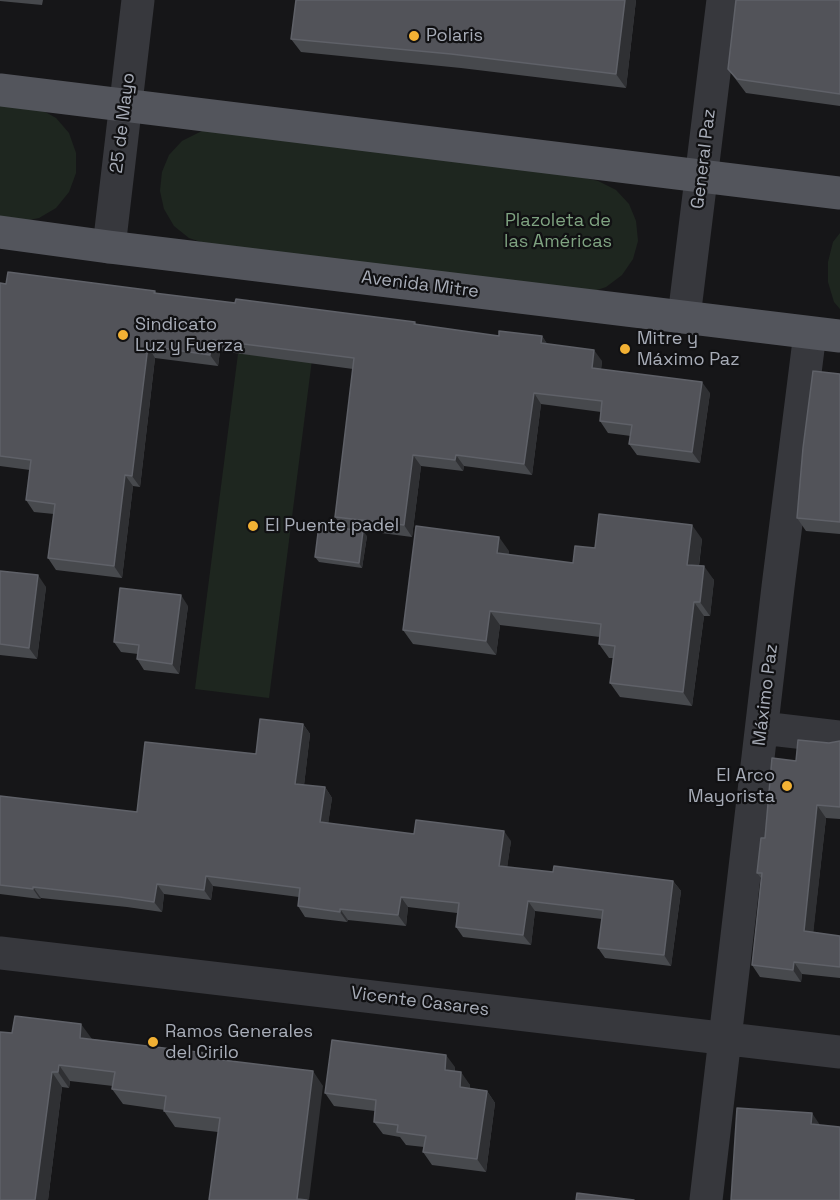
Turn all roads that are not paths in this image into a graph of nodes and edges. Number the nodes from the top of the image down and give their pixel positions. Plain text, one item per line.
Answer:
1 (138, 0) edge
2 (723, 0) edge
3 (0, 90) edge
4 (125, 105) junction
5 (702, 176) junction
6 (840, 193) edge
7 (0, 232) edge
8 (109, 247) junction
9 (684, 317) junction
10 (825, 334) edge
11 (762, 728) junction
12 (840, 737) edge
13 (0, 953) edge
14 (725, 1038) junction
15 (840, 1052) edge
16 (706, 1200) edge

1 - 4 street, 25 de Mayo
2 - 5 street, General Paz
3 - 4 main road
4 - 5 main road
4 - 8 street, 25 de Mayo
5 - 6 main road
5 - 9 street, General Paz
7 - 8 main road, Avenida Mitre
8 - 9 main road, Avenida Mitre
9 - 10 main road, Avenida Mitre
10 - 11 street, Máximo Paz
11 - 12 street
11 - 14 street, Máximo Paz
13 - 14 street, Vicente Casares
14 - 15 street, Vicente Casares
14 - 16 street, Máximo Paz

